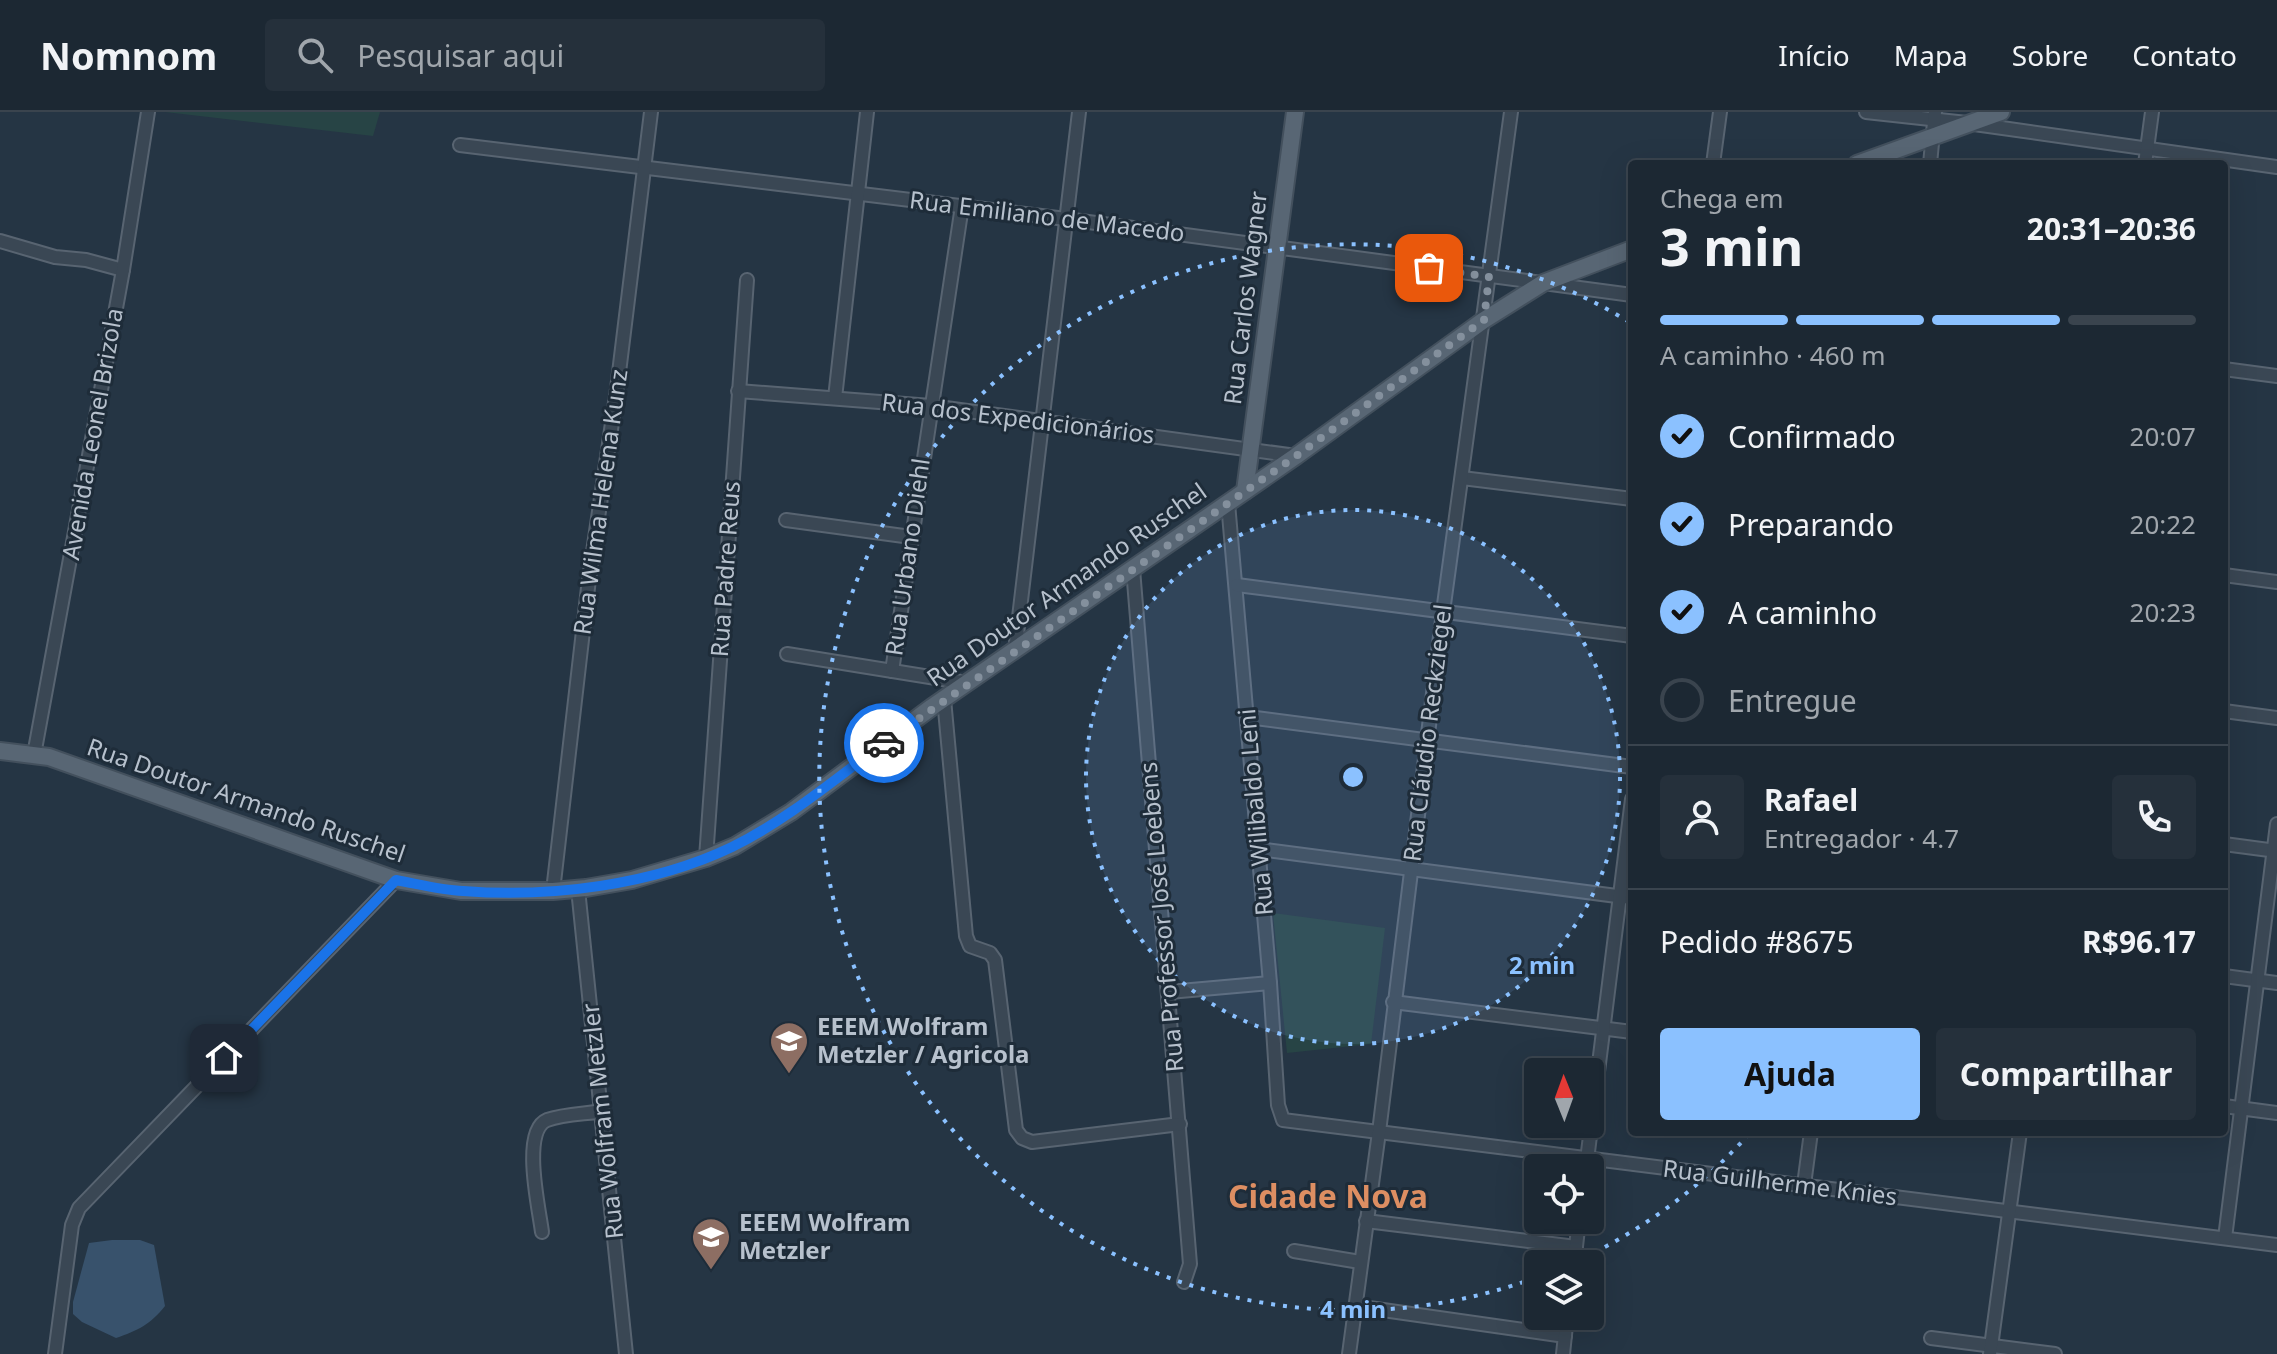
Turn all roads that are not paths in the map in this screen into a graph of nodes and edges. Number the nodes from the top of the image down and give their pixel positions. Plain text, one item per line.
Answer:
1 (148, 112) edge
2 (651, 112) edge
3 (867, 112) edge
4 (1079, 112) edge
5 (1295, 112) edge
6 (1511, 112) edge
7 (1720, 112) edge
8 (1866, 112) edge
9 (2001, 112) edge
10 (2152, 112) edge
11 (1935, 116) edge
12 (1967, 123) junction
13 (1932, 138) junction
14 (460, 145) dead end
15 (2147, 150) junction
16 (1714, 160) edge
17 (1869, 160) edge
18 (1930, 160) edge
19 (2146, 160) edge
20 (2223, 160) edge
21 (2228, 161) edge
22 (2277, 167) edge
23 (643, 168) junction
24 (857, 194) junction
25 (962, 206) junction
26 (1066, 219) junction
27 (0, 241) edge
28 (1277, 247) junction
29 (1628, 251) edge
30 (123, 270) junction
31 (1489, 277) junction
32 (747, 280) dead end
33 (1543, 283) junction
34 (1628, 294) edge
35 (1484, 320) junction
36 (2228, 370) edge
37 (2277, 376) edge
38 (738, 391) junction
39 (835, 398) junction
40 (931, 406) junction
41 (1042, 421) junction
42 (1251, 449) junction
43 (1296, 456) junction
44 (1462, 478) junction
45 (1245, 491) junction
46 (1628, 499) edge
47 (1228, 503) junction
48 (786, 520) dead end
49 (911, 537) junction
50 (1133, 569) junction
51 (2228, 576) edge
52 (2277, 582) edge
53 (1237, 585) junction
54 (1443, 612) junction
55 (1628, 635) edge
56 (1015, 651) junction
57 (787, 654) dead end
58 (892, 671) junction
59 (967, 683) junction
60 (944, 699) junction
61 (2228, 712) edge
62 (1248, 717) junction
63 (2277, 718) edge
64 (1427, 740) junction
65 (0, 751) edge
66 (34, 755) junction
67 (1628, 766) edge
68 (2277, 824) edge
69 (2228, 845) edge
70 (1259, 849) junction
71 (2275, 851) edge
72 (706, 858) junction
73 (1628, 864) edge
74 (1410, 869) junction
75 (396, 880) junction
76 (578, 889) junction
77 (553, 891) junction
78 (1626, 897) edge
79 (2228, 976) edge
80 (2257, 980) junction
81 (1270, 983) junction
82 (2277, 983) edge
83 (1169, 992) junction
84 (1393, 1002) junction
85 (1603, 1028) junction
86 (1628, 1031) edge
87 (2228, 1106) edge
88 (2240, 1108) junction
89 (603, 1111) junction
90 (2277, 1113) edge
91 (1283, 1120) joint
92 (1180, 1124) junction
93 (1379, 1132) junction
94 (1810, 1136) edge
95 (2019, 1136) edge
96 (1527, 1154) edge
97 (1588, 1154) edge
98 (1604, 1165) edge
99 (1804, 1185) junction
100 (2009, 1211) junction
101 (1366, 1221) junction
102 (542, 1232) dead end
103 (1577, 1234) edge
104 (2225, 1238) junction
105 (2277, 1245) edge
106 (1576, 1247) junction
107 (1576, 1250) edge
108 (1294, 1251) dead end
109 (1360, 1262) junction
110 (1184, 1282) dead end
111 (1355, 1306) junction
112 (1566, 1330) edge
113 (1565, 1336) junction
114 (1931, 1338) dead end
115 (1990, 1350) edge
116 (55, 1354) edge
117 (626, 1354) edge
118 (1349, 1354) edge
119 (1563, 1354) edge
120 (2055, 1354) edge

1 - 30 street, Avenida Leonel Brizola
2 - 23 street, Rua Wilma Helena Kunz
3 - 24 street
4 - 26 street
5 - 28 main road, Rua Carlos Wagner
6 - 31 street, Rua Cláudio Reckziegel
7 - 16 street
8 - 11 street
9 - 12 main road
10 - 15 street
11 - 12 street
11 - 13 street
12 - 13 main road
12 - 15 street
13 - 17 main road
13 - 18 street
14 - 23 street, Rua Emiliano de Macedo
15 - 19 street
15 - 20 street
21 - 22 street
23 - 24 street, Rua Emiliano de Macedo
23 - 77 street, Rua Wilma Helena Kunz
24 - 25 street, Rua Emiliano de Macedo
24 - 39 street
25 - 26 street, Rua Emiliano de Macedo
25 - 40 street, Rua Urbano Diehl
26 - 28 street, Rua Emiliano de Macedo
26 - 41 street
27 - 30 street
28 - 31 street, Rua Emiliano de Macedo
28 - 42 main road, Rua Carlos Wagner
29 - 33 main road, Rua Doutor Armando Ruschel
30 - 66 street, Avenida Leonel Brizola
31 - 33 street, Rua Emiliano de Macedo
31 - 35 street, Rua Cláudio Reckziegel
32 - 38 street, Rua Padre Reus
33 - 34 street, Rua Emiliano de Macedo
33 - 35 main road, Rua Doutor Armando Ruschel
35 - 43 main road, Rua Doutor Armando Ruschel
35 - 44 street, Rua Cláudio Reckziegel
36 - 37 street
38 - 39 street, Rua dos Expedicionários
38 - 72 street, Rua Padre Reus
39 - 40 street, Rua dos Expedicionários
40 - 41 street, Rua dos Expedicionários
40 - 49 street, Rua Urbano Diehl
41 - 42 street, Rua dos Expedicionários
41 - 56 street
42 - 43 street, Rua dos Expedicionários
42 - 45 main road, Rua Carlos Wagner
43 - 45 main road, Rua Doutor Armando Ruschel
44 - 46 street
44 - 54 street, Rua Cláudio Reckziegel
45 - 47 main road, Rua Doutor Armando Ruschel
47 - 50 main road, Rua Doutor Armando Ruschel
47 - 53 street, Rua Wilibaldo Leni
48 - 49 street
49 - 58 street, Rua Urbano Diehl
50 - 56 main road, Rua Doutor Armando Ruschel
50 - 83 street, Rua Professor José Loebens
51 - 52 street
53 - 54 street
53 - 62 street, Rua Wilibaldo Leni
54 - 55 street
54 - 64 street, Rua Cláudio Reckziegel
56 - 59 main road, Rua Doutor Armando Ruschel
57 - 58 street
58 - 59 street
59 - 60 main road, Rua Doutor Armando Ruschel
60 - 72 main road, Rua Doutor Armando Ruschel
60 - 92 street
61 - 63 street
62 - 64 street
62 - 70 street, Rua Wilibaldo Leni
64 - 67 street
64 - 74 street, Rua Cláudio Reckziegel
65 - 66 main road, Rua Doutor Armando Ruschel
66 - 75 main road, Rua Doutor Armando Ruschel
68 - 71 street
69 - 71 street
70 - 74 street
70 - 81 street, Rua Wilibaldo Leni
71 - 80 street
72 - 76 main road, Rua Doutor Armando Ruschel
73 - 78 street
74 - 78 street
74 - 84 street, Rua Cláudio Reckziegel
75 - 77 main road, Rua Doutor Armando Ruschel
75 - 116 street
76 - 77 main road, Rua Doutor Armando Ruschel
76 - 89 street, Rua Wolfram Metzler
78 - 85 street
79 - 80 street
80 - 82 street
80 - 88 street
81 - 83 street
81 - 91 street, Rua Wilibaldo Leni
83 - 92 street, Rua Professor José Loebens
84 - 85 street
84 - 93 street, Rua Cláudio Reckziegel
85 - 86 street
85 - 97 street
87 - 88 street
88 - 90 street
88 - 104 street
89 - 102 street
89 - 117 street, Rua Wolfram Metzler
91 - 93 street, Rua Guilherme Knies
92 - 110 street, Rua Professor José Loebens
93 - 96 street, Rua Guilherme Knies
93 - 101 street, Rua Cláudio Reckziegel
94 - 99 street
95 - 100 street
98 - 99 street, Rua Guilherme Knies
99 - 100 street, Rua Guilherme Knies
100 - 104 street, Rua Guilherme Knies
100 - 115 street
101 - 106 street
101 - 109 street, Rua Cláudio Reckziegel
103 - 106 street
104 - 105 street, Rua Guilherme Knies
106 - 107 street
108 - 109 street
109 - 111 street, Rua Cláudio Reckziegel
111 - 113 street
111 - 118 street, Rua Cláudio Reckziegel
112 - 113 street
113 - 119 street
114 - 115 street
115 - 120 street

